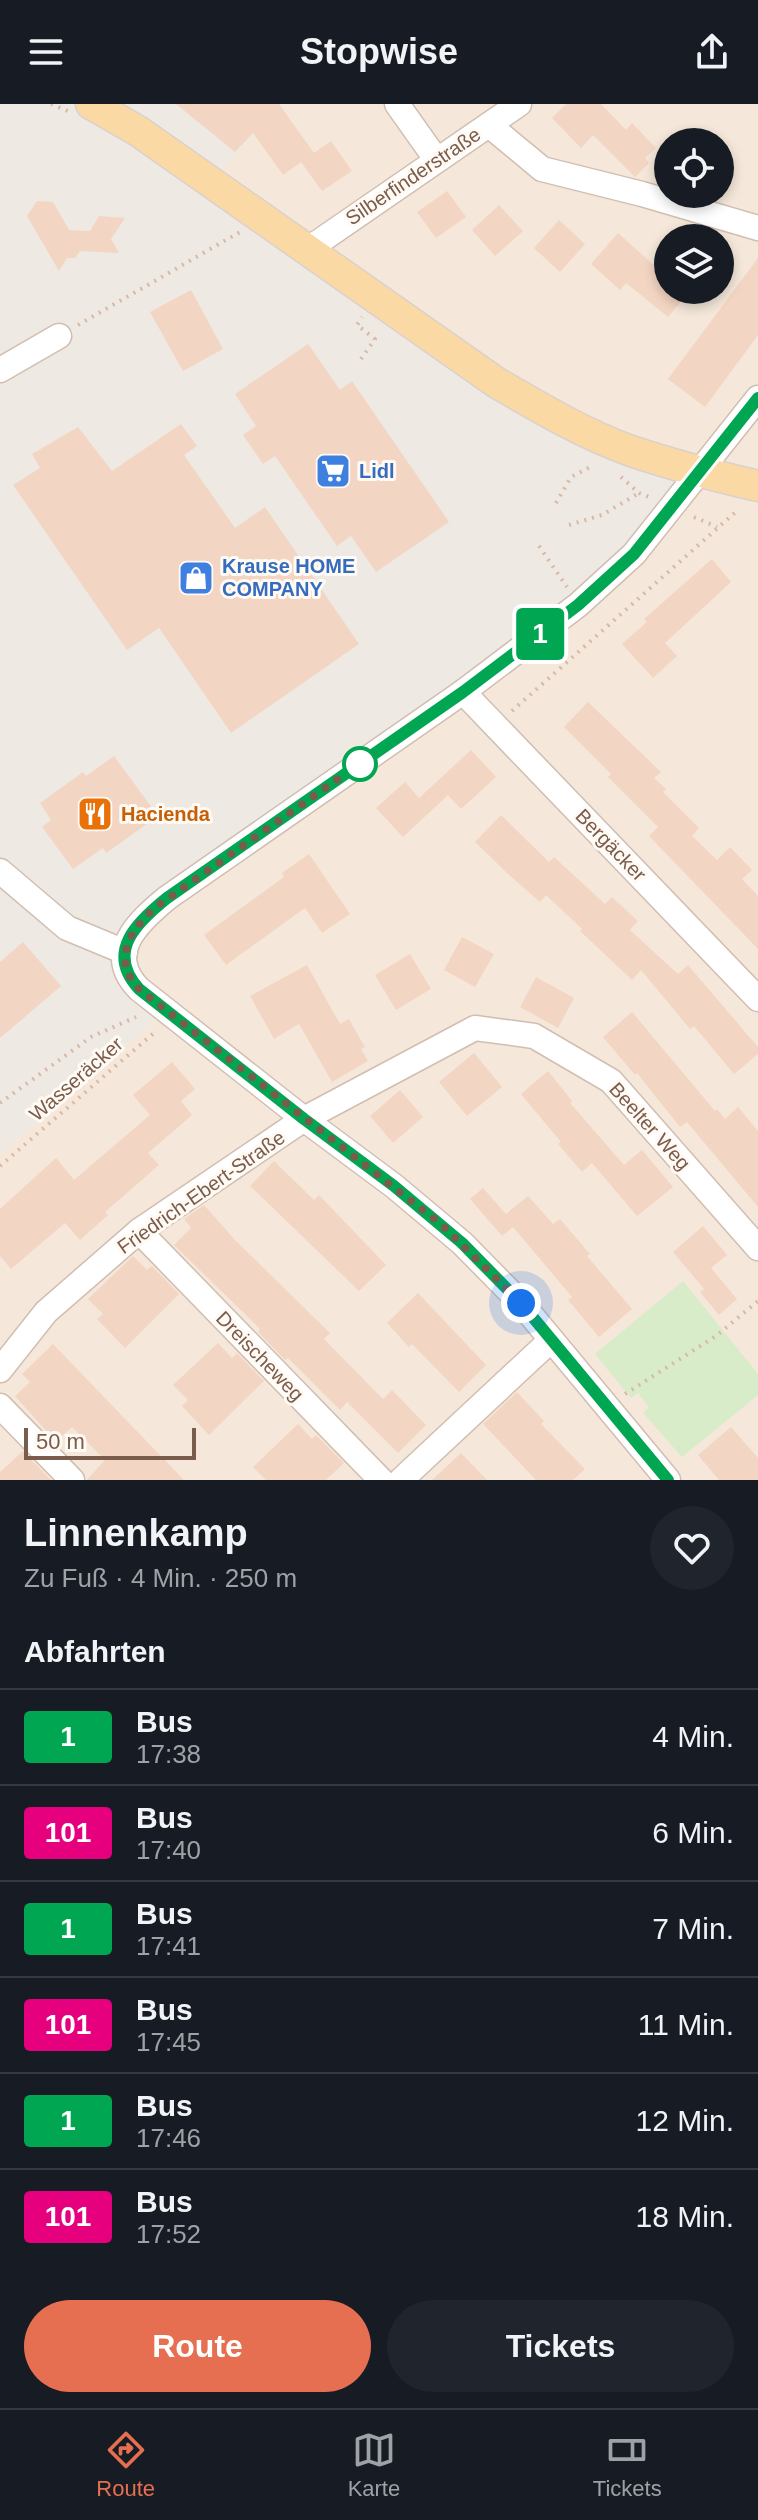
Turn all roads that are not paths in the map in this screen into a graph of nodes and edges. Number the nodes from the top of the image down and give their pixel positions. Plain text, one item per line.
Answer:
1 (91, 104) edge
2 (397, 104) edge
3 (519, 104) edge
4 (489, 125) junction
5 (436, 159) junction
6 (758, 228) edge
7 (307, 250) junction
8 (59, 336) road end
9 (0, 370) edge
10 (758, 398) edge
11 (701, 472) junction
12 (758, 486) edge
13 (463, 692) junction
14 (0, 871) edge
15 (125, 952) junction
16 (758, 999) edge
17 (304, 1119) junction
18 (139, 1231) junction
19 (758, 1248) edge
20 (551, 1340) junction
21 (0, 1370) edge
22 (0, 1406) edge
23 (72, 1480) edge
24 (381, 1480) edge
25 (401, 1480) edge
26 (668, 1480) edge

1 - 7 main road
2 - 5 street
3 - 4 street, Silberfinderstraße
4 - 5 street, Silberfinderstraße
4 - 6 street
5 - 7 street, Silberfinderstraße
7 - 11 main road
8 - 9 street
10 - 11 street
11 - 12 main road
11 - 13 street
13 - 15 street
13 - 16 street, Bergäcker
14 - 15 street
15 - 17 street
17 - 18 street, Friedrich-Ebert-Straße
17 - 19 street, Beelter Weg
17 - 20 street
18 - 21 street, Friedrich-Ebert-Straße
18 - 24 street, Dreischeweg
20 - 25 street
20 - 26 street
22 - 23 street

